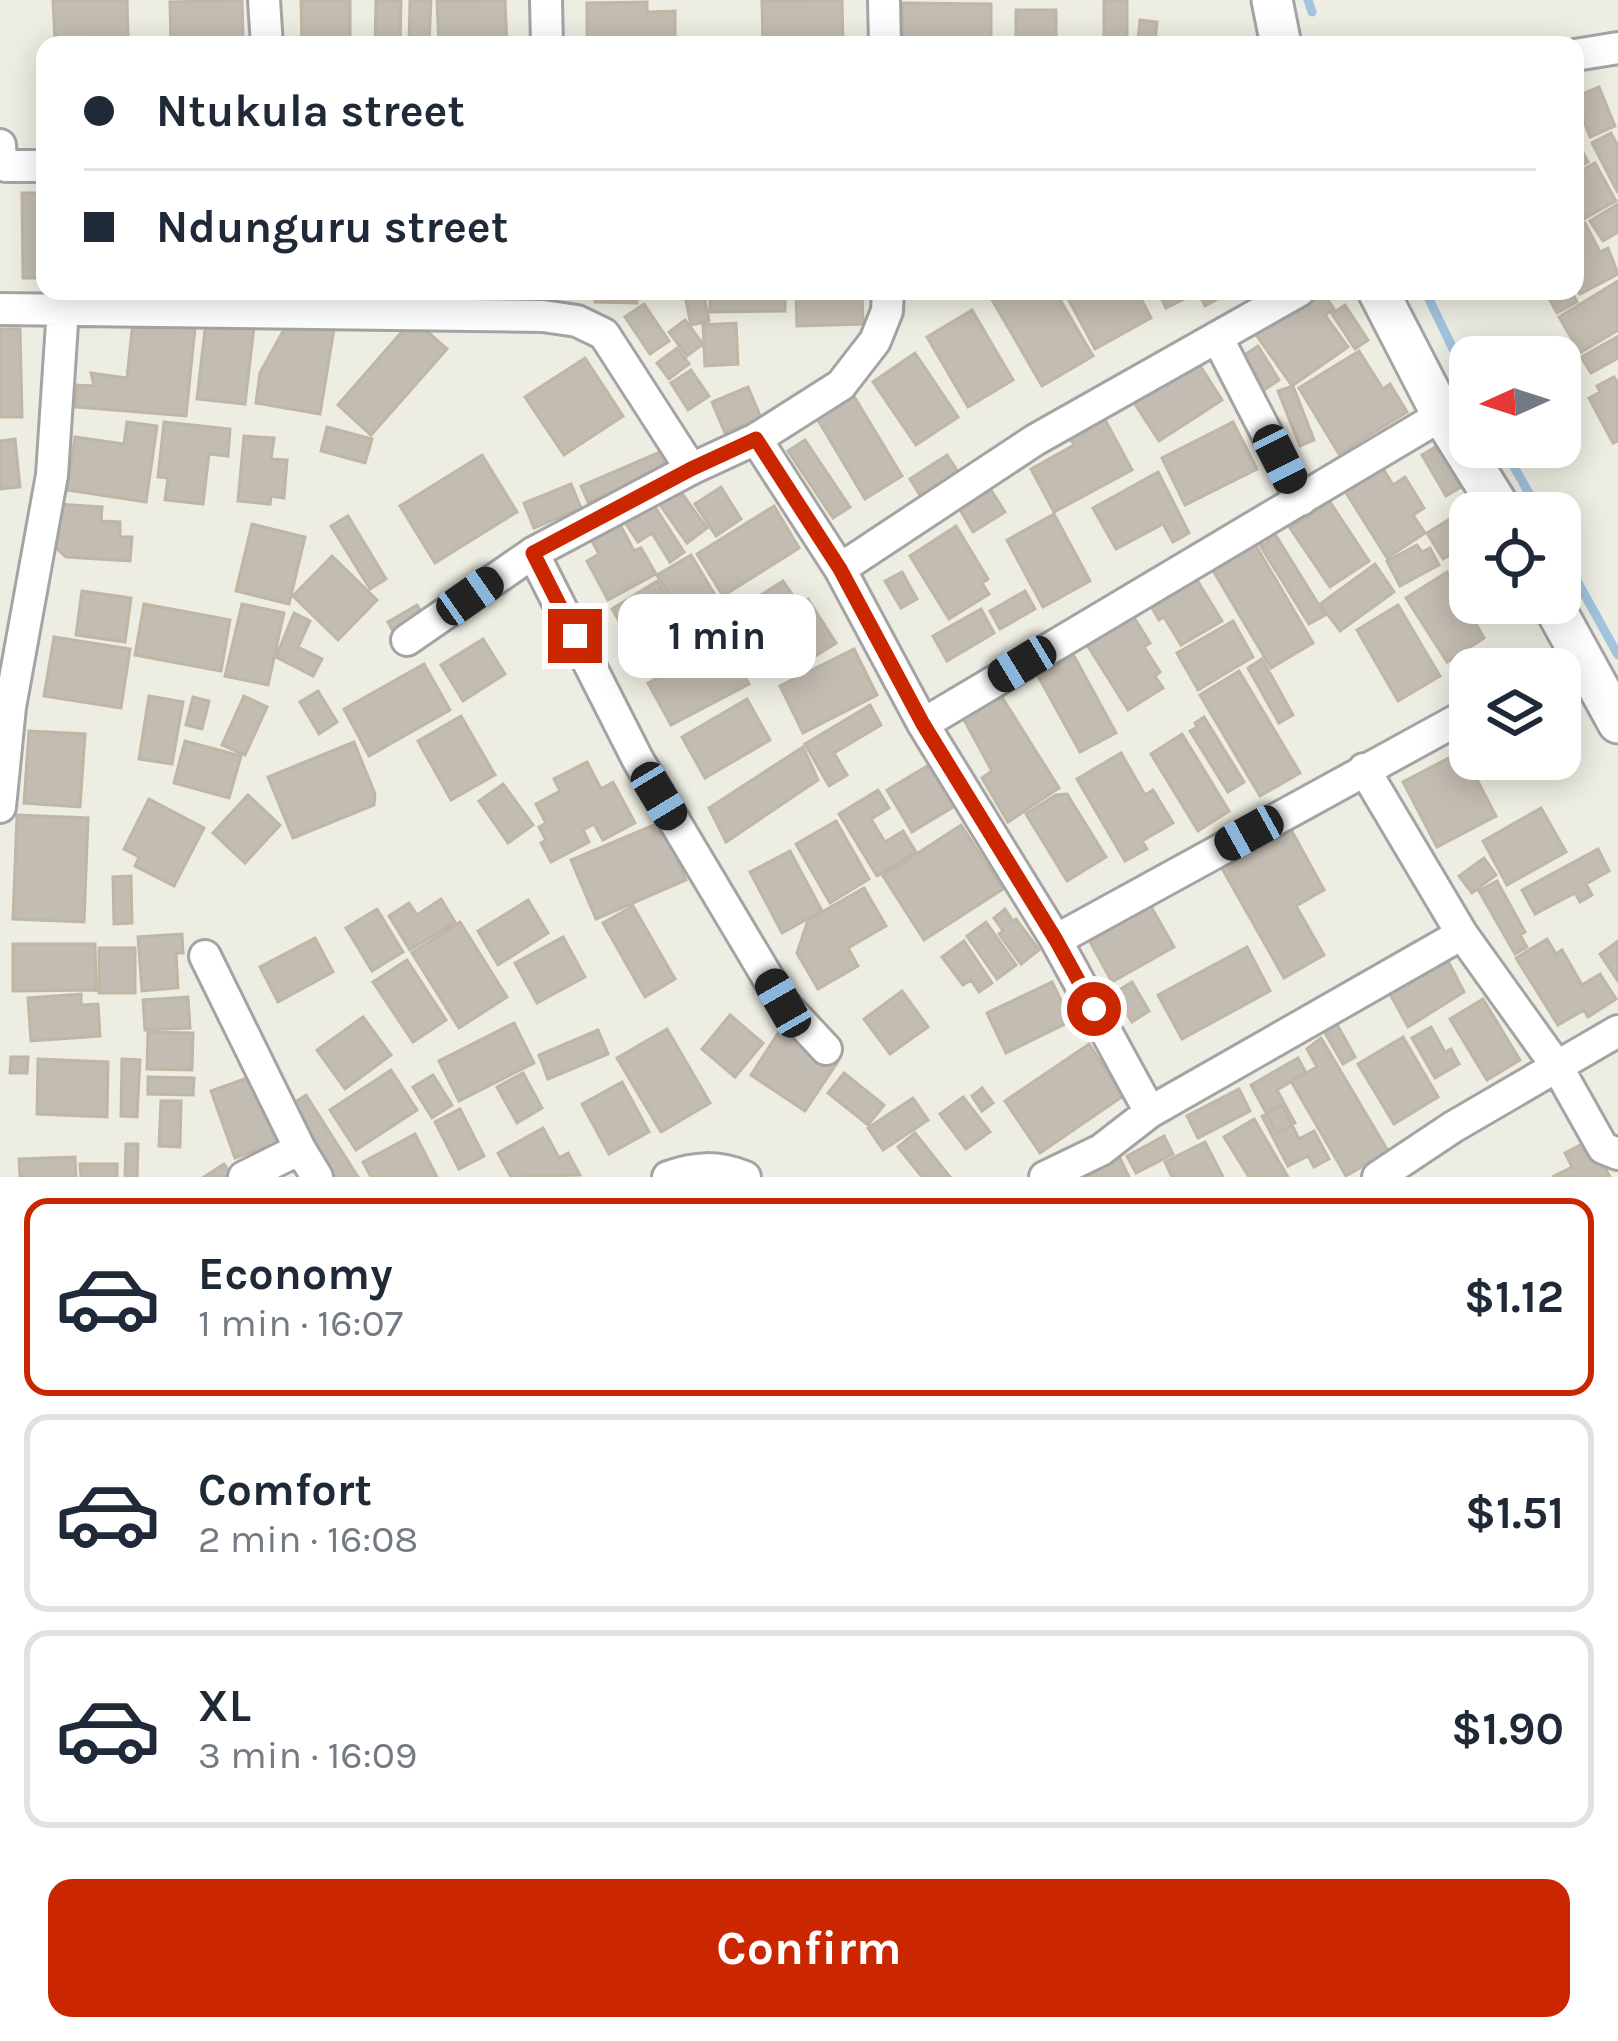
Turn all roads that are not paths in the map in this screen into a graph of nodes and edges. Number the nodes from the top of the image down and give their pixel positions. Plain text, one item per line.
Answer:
1 (264, 0) edge
2 (545, 0) edge
3 (884, 0) edge
4 (1272, 0) edge
5 (266, 36) edge
6 (547, 36) edge
7 (885, 36) edge
8 (1279, 36) edge
9 (1618, 48) edge
10 (1584, 54) edge
11 (0, 145) edge
12 (36, 166) edge
13 (887, 300) edge
14 (1283, 300) edge
15 (1383, 300) edge
16 (277, 301) edge
17 (543, 304) edge
18 (63, 308) junction
19 (0, 309) edge
20 (1217, 337) junction
21 (1442, 415) junction
22 (756, 439) junction
23 (691, 469) junction
24 (1490, 492) edge
25 (1301, 500) junction
26 (533, 553) junction
27 (840, 569) junction
28 (31, 591) junction
29 (0, 606) edge
30 (407, 640) dead end
31 (1581, 680) edge
32 (1449, 723) edge
33 (1618, 723) edge
34 (923, 724) junction
35 (1364, 769) junction
36 (0, 807) edge
37 (1462, 934) junction
38 (1056, 940) junction
39 (205, 956) dead end
40 (1618, 1031) edge
41 (826, 1049) dead end
42 (1558, 1068) junction
43 (1150, 1112) junction
44 (300, 1149) junction
45 (1618, 1154) edge
46 (244, 1177) edge
47 (317, 1177) edge
48 (668, 1177) edge
49 (745, 1177) edge
50 (1045, 1177) edge
51 (1378, 1177) edge

1 - 5 street
2 - 6 street
3 - 7 street
4 - 8 street
9 - 10 street
11 - 12 street
13 - 22 street
14 - 20 street
15 - 21 street
16 - 17 street
16 - 18 street
17 - 23 street
18 - 19 street
18 - 28 street
20 - 25 street
20 - 27 street
21 - 24 street
21 - 25 street
22 - 23 street
22 - 27 street
23 - 26 street
25 - 34 street
26 - 30 street
26 - 41 street
27 - 34 street
28 - 29 street
28 - 36 street
31 - 33 street
32 - 35 street
34 - 38 street
35 - 37 street
35 - 38 street
37 - 42 street
37 - 43 street
38 - 43 street
39 - 44 street
40 - 42 street
42 - 45 street
42 - 51 street
43 - 50 street
44 - 46 street
44 - 47 street
48 - 49 street

